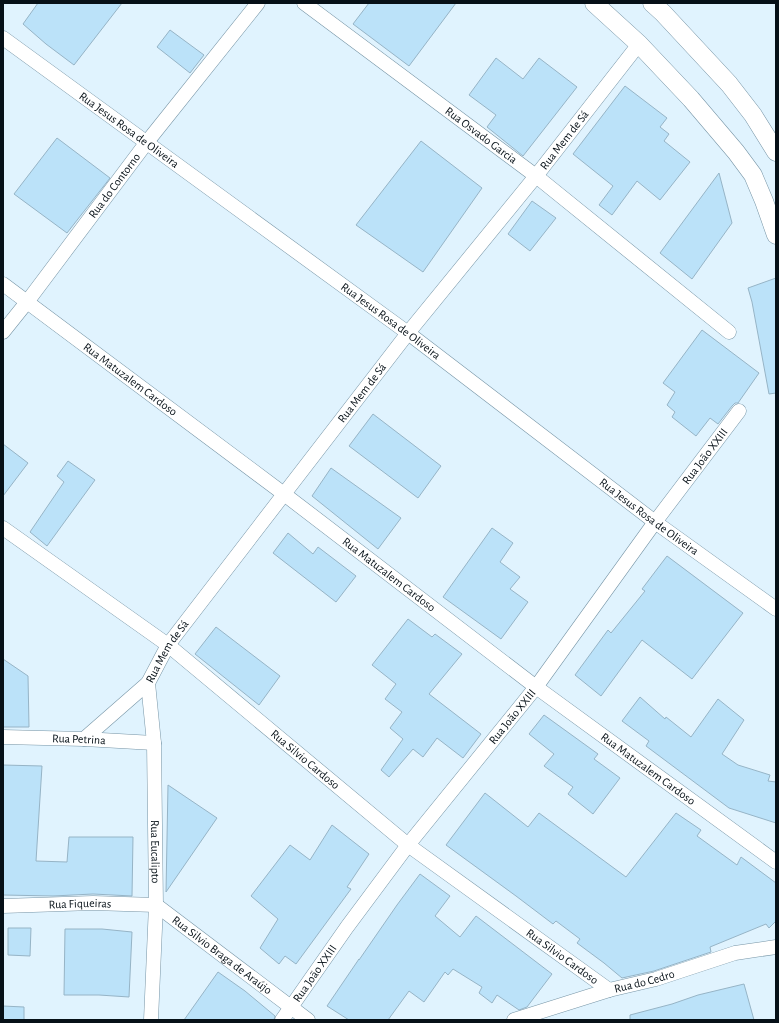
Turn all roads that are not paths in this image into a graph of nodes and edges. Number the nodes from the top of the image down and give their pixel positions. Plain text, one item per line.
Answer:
1 (258, 3) edge
2 (304, 3) edge
3 (594, 3) edge
4 (658, 8) edge
5 (3, 38) edge
6 (639, 44) junction
7 (147, 142) junction
8 (776, 152) edge
9 (536, 176) junction
10 (776, 235) edge
11 (3, 284) edge
12 (27, 302) junction
13 (3, 332) edge
14 (729, 332) dead end
15 (408, 333) junction
16 (739, 411) dead end
17 (284, 494) junction
18 (655, 522) junction
19 (3, 528) edge
20 (776, 609) edge
21 (168, 645) junction
22 (148, 683) junction
23 (536, 687) junction
24 (3, 737) edge
25 (84, 739) junction
26 (154, 743) junction
27 (408, 845) junction
28 (776, 862) edge
29 (156, 905) junction
30 (3, 906) edge
31 (776, 947) edge
32 (609, 990) junction
33 (291, 1008) junction
34 (151, 1020) edge
35 (282, 1020) edge
36 (308, 1020) edge
37 (514, 1020) edge

1 - 7 street, Rua do Contorno
2 - 9 street, Rua Osvado Garcia
3 - 6 street
4 - 8 street
5 - 7 street, Rua Jesus Rosa de Oliveira
6 - 9 street, Rua Mem de Sá
6 - 10 street
7 - 12 street, Rua do Contorno
7 - 15 street, Rua Jesus Rosa de Oliveira
9 - 14 street, Rua Osvado Garcia
9 - 15 street, Rua Mem de Sá
11 - 12 street, Rua Matuzalem Cardoso
12 - 13 street, Rua do Contorno
12 - 17 street, Rua Matuzalem Cardoso
15 - 17 street, Rua Mem de Sá
15 - 18 street, Rua Jesus Rosa de Oliveira
16 - 18 street, Rua João XXIII
17 - 21 street, Rua Mem de Sá
17 - 23 street, Rua Matuzalem Cardoso
18 - 20 street, Rua Jesus Rosa de Oliveira
18 - 23 street, Rua João XXIII
19 - 21 street, Rua Silvio Cardoso
21 - 22 street, Rua Mem de Sá
21 - 27 street, Rua Silvio Cardoso
22 - 25 street, Rua Mem de Sá
22 - 26 street, Rua Eucalipto
23 - 27 street, Rua João XXIII
23 - 28 street, Rua Matuzalem Cardoso
24 - 25 street, Rua Petrina
25 - 26 street, Rua Petrina
26 - 29 street, Rua Eucalipto
27 - 32 street, Rua Silvio Cardoso
27 - 33 street, Rua João XXIII
29 - 30 street, Rua Fiqueiras
29 - 33 street, Rua Silvio Braga de Araújo
29 - 34 street, Rua Eucalipto
31 - 32 street, Rua do Cedro
32 - 37 street, Rua do Cedro
33 - 35 street, Rua João XXIII
33 - 36 street, Rua Silvio Braga de Araújo

